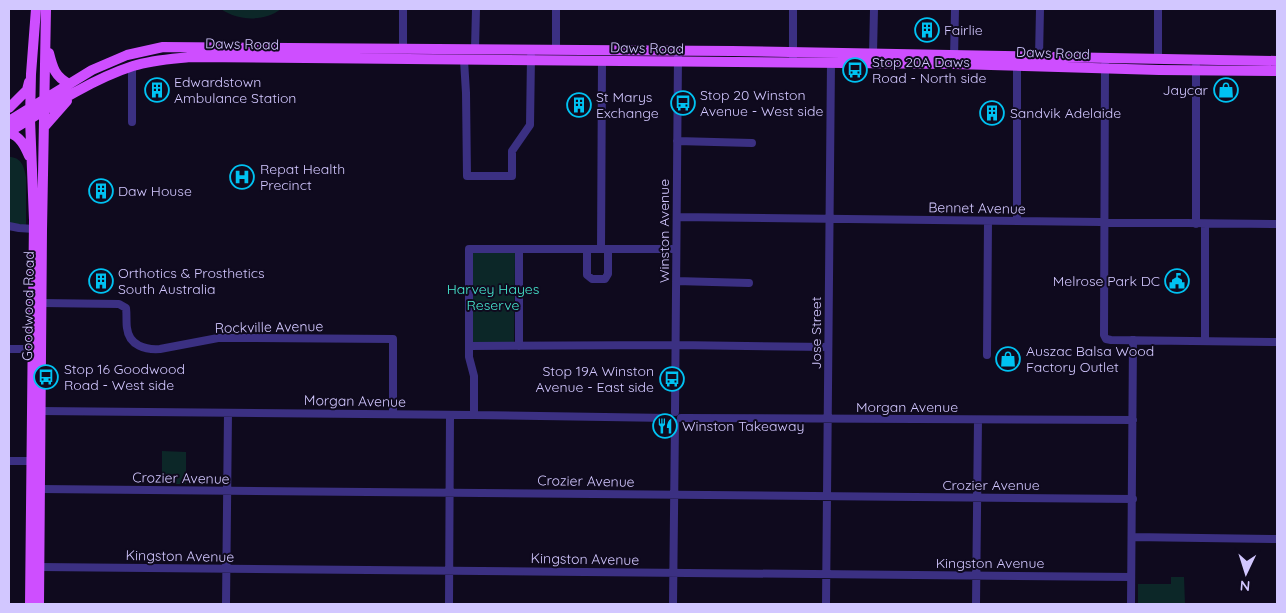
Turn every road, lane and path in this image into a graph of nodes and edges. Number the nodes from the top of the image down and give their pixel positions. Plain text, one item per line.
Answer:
1 (36, 9) edge
2 (46, 9) edge
3 (403, 9) edge
4 (476, 9) edge
5 (556, 9) edge
6 (794, 9) edge
7 (874, 9) edge
8 (955, 9) edge
9 (1040, 9) edge
10 (1158, 9) edge
11 (46, 42) junction
12 (213, 47) junction
13 (265, 48) junction
14 (304, 48) junction
15 (403, 48) junction
16 (475, 49) junction
17 (532, 49) junction
18 (556, 49) junction
19 (678, 50) junction
20 (873, 53) junction
21 (127, 55) junction
22 (1039, 56) junction
23 (793, 57) junction
24 (252, 58) junction
25 (304, 58) junction
26 (1106, 58) junction
27 (390, 59) junction
28 (421, 59) junction
29 (954, 59) junction
30 (1158, 59) junction
31 (464, 60) junction
32 (531, 60) junction
33 (602, 61) junction
34 (1277, 61) edge
35 (146, 62) junction
36 (678, 62) junction
37 (831, 62) junction
38 (1017, 65) junction
39 (1196, 65) junction
40 (132, 66) junction
41 (1105, 69) junction
42 (1277, 71) edge
43 (32, 74) junction
44 (72, 89) junction
45 (45, 99) junction
46 (31, 107) junction
47 (9, 108) edge
48 (45, 110) junction
49 (30, 118) junction
50 (9, 121) edge
51 (132, 122) dead end
52 (45, 126) junction
53 (9, 132) edge
54 (677, 141) junction
55 (752, 142) dead end
56 (31, 167) junction
57 (677, 217) junction
58 (830, 219) junction
59 (988, 221) junction
60 (1017, 221) junction
61 (1105, 222) junction
62 (1196, 224) junction
63 (1205, 224) junction
64 (1277, 224) edge
65 (9, 226) edge
66 (36, 230) junction
67 (519, 249) junction
68 (587, 249) junction
69 (604, 249) junction
70 (676, 249) junction
71 (676, 281) junction
72 (749, 283) dead end
73 (33, 293) junction
74 (42, 303) junction
75 (33, 310) junction
76 (1133, 340) junction
77 (1205, 341) junction
78 (1277, 342) edge
79 (676, 345) junction
80 (469, 346) junction
81 (518, 346) junction
82 (828, 347) junction
83 (9, 349) edge
84 (33, 349) junction
85 (987, 356) dead end
86 (32, 402) junction
87 (40, 411) junction
88 (228, 413) junction
89 (393, 414) junction
90 (450, 415) junction
91 (474, 415) junction
92 (32, 419) junction
93 (828, 419) junction
94 (675, 420) junction
95 (978, 420) junction
96 (1133, 420) junction
97 (9, 461) edge
98 (32, 461) junction
99 (40, 489) junction
100 (227, 491) junction
101 (450, 493) junction
102 (674, 495) junction
103 (827, 496) junction
104 (977, 497) junction
105 (1132, 499) junction
106 (1132, 537) junction
107 (1277, 539) edge
108 (31, 558) junction
109 (39, 567) junction
110 (226, 569) junction
111 (449, 571) junction
112 (674, 572) junction
113 (826, 574) junction
114 (976, 575) junction
115 (31, 576) junction
116 (1132, 577) junction
117 (30, 604) edge
118 (39, 604) edge
119 (226, 604) edge
120 (449, 604) edge
121 (674, 604) edge
122 (826, 604) edge
123 (976, 604) edge
124 (1131, 604) edge

1 - 43 main road, Goodwood Road
2 - 11 main road, Goodwood Road
3 - 15 street
4 - 16 street
5 - 18 street
6 - 23 street
7 - 20 street
8 - 29 street
9 - 22 street
10 - 30 street
11 - 44 main road
11 - 45 main road, Goodwood Road
12 - 13 main road, Daws Road
12 - 21 main road, Daws Road
12 - 24 main road
13 - 14 main road, Daws Road
13 - 24 main road
14 - 15 main road, Daws Road
14 - 25 main road
15 - 16 main road, Daws Road
15 - 27 main road
15 - 28 main road
16 - 17 main road, Daws Road
17 - 18 main road, Daws Road
17 - 32 street
18 - 19 main road, Daws Road
19 - 23 main road, Daws Road
19 - 36 street, Winston Avenue
20 - 23 main road, Daws Road
20 - 29 main road, Daws Road
21 - 35 main road
21 - 44 main road, Daws Road
22 - 26 main road, Daws Road
22 - 29 main road, Daws Road
23 - 36 main road, Daws Road
23 - 37 main road, Daws Road
24 - 25 main road, Daws Road
24 - 35 main road, Daws Road
25 - 27 main road, Daws Road
26 - 30 main road, Daws Road
26 - 41 street
27 - 28 main road, Daws Road
28 - 31 main road, Daws Road
29 - 37 main road, Daws Road
29 - 38 main road, Daws Road
30 - 39 main road, Daws Road
31 - 32 main road, Daws Road
31 - 32 street
32 - 33 main road, Daws Road
33 - 36 main road, Daws Road
33 - 69 street
34 - 39 main road, Daws Road
35 - 40 main road, Daws Road
36 - 54 street, Winston Avenue
37 - 58 street, Jose Street
38 - 41 main road, Daws Road
38 - 60 street
39 - 41 main road, Daws Road
39 - 42 main road, Daws Road
39 - 62 street
40 - 44 main road, Daws Road
40 - 51 street
41 - 61 street
43 - 46 main road, Goodwood Road
43 - 47 main road
44 - 45 main road, Daws Road
44 - 48 main road, Daws Road
44 - 52 main road
45 - 46 main road, Daws Road
45 - 48 main road, Goodwood Road
46 - 49 main road, Goodwood Road
46 - 50 main road, Daws Road
48 - 49 main road, Daws Road
48 - 52 main road, Goodwood Road
49 - 53 main road, Daws Road
49 - 56 main road, Goodwood Road
52 - 66 main road, Goodwood Road
53 - 56 main road
54 - 55 street
54 - 57 street, Winston Avenue
56 - 66 main road, Goodwood Road
57 - 58 street, Bennet Avenue
57 - 70 street, Winston Avenue
58 - 59 street, Bennet Avenue
58 - 82 street, Jose Street
59 - 60 street, Bennet Avenue
59 - 85 street
60 - 61 street, Bennet Avenue
61 - 62 street, Bennet Avenue
61 - 76 street
62 - 63 street, Bennet Avenue
63 - 64 street, Bennet Avenue
63 - 77 street
65 - 66 street
66 - 73 main road, Goodwood Road
66 - 74 main road, Goodwood Road
67 - 68 street
67 - 80 street
67 - 81 street
68 - 69 street
68 - 69 street
69 - 70 street
70 - 71 street, Winston Avenue
71 - 72 street
71 - 79 street, Winston Avenue
73 - 74 main road
73 - 75 main road, Goodwood Road
74 - 75 main road
74 - 87 main road, Goodwood Road
74 - 89 street, Rockville Avenue
75 - 84 main road, Goodwood Road
76 - 77 street
76 - 96 street
77 - 78 street
79 - 81 street
79 - 82 street
79 - 94 street, Winston Avenue
80 - 81 street
80 - 91 street
82 - 93 street, Jose Street
83 - 84 street
84 - 86 main road, Goodwood Road
86 - 87 main road
86 - 92 main road, Goodwood Road
87 - 88 street, Morgan Avenue
87 - 92 main road
87 - 99 main road, Goodwood Road
88 - 89 street, Morgan Avenue
88 - 100 street
89 - 90 street, Morgan Avenue
90 - 91 street, Morgan Avenue
90 - 101 street
91 - 94 street, Morgan Avenue
92 - 98 main road, Goodwood Road
93 - 94 street, Morgan Avenue
93 - 95 street, Morgan Avenue
93 - 103 street, Jose Street
94 - 102 street
95 - 96 street, Morgan Avenue
95 - 104 street
96 - 105 street
97 - 98 street
98 - 108 main road, Goodwood Road
99 - 100 street, Crozier Avenue
99 - 109 main road, Goodwood Road
100 - 101 street, Crozier Avenue
100 - 110 street
101 - 102 street, Crozier Avenue
101 - 111 street
102 - 103 street, Crozier Avenue
102 - 112 street
103 - 104 street, Crozier Avenue
103 - 113 street, Jose Street
104 - 105 street, Crozier Avenue
104 - 114 street
105 - 106 street
106 - 107 street
106 - 116 street
108 - 109 main road
108 - 115 main road, Goodwood Road
109 - 110 street, Kingston Avenue
109 - 115 main road
109 - 118 main road, Goodwood Road
110 - 111 street, Kingston Avenue
110 - 119 street
111 - 112 street, Kingston Avenue
111 - 120 street
112 - 113 street, Kingston Avenue
112 - 121 street
113 - 114 street, Kingston Avenue
113 - 122 street, Jose Street
114 - 116 street, Kingston Avenue
114 - 123 street
115 - 117 main road, Goodwood Road
116 - 124 street

